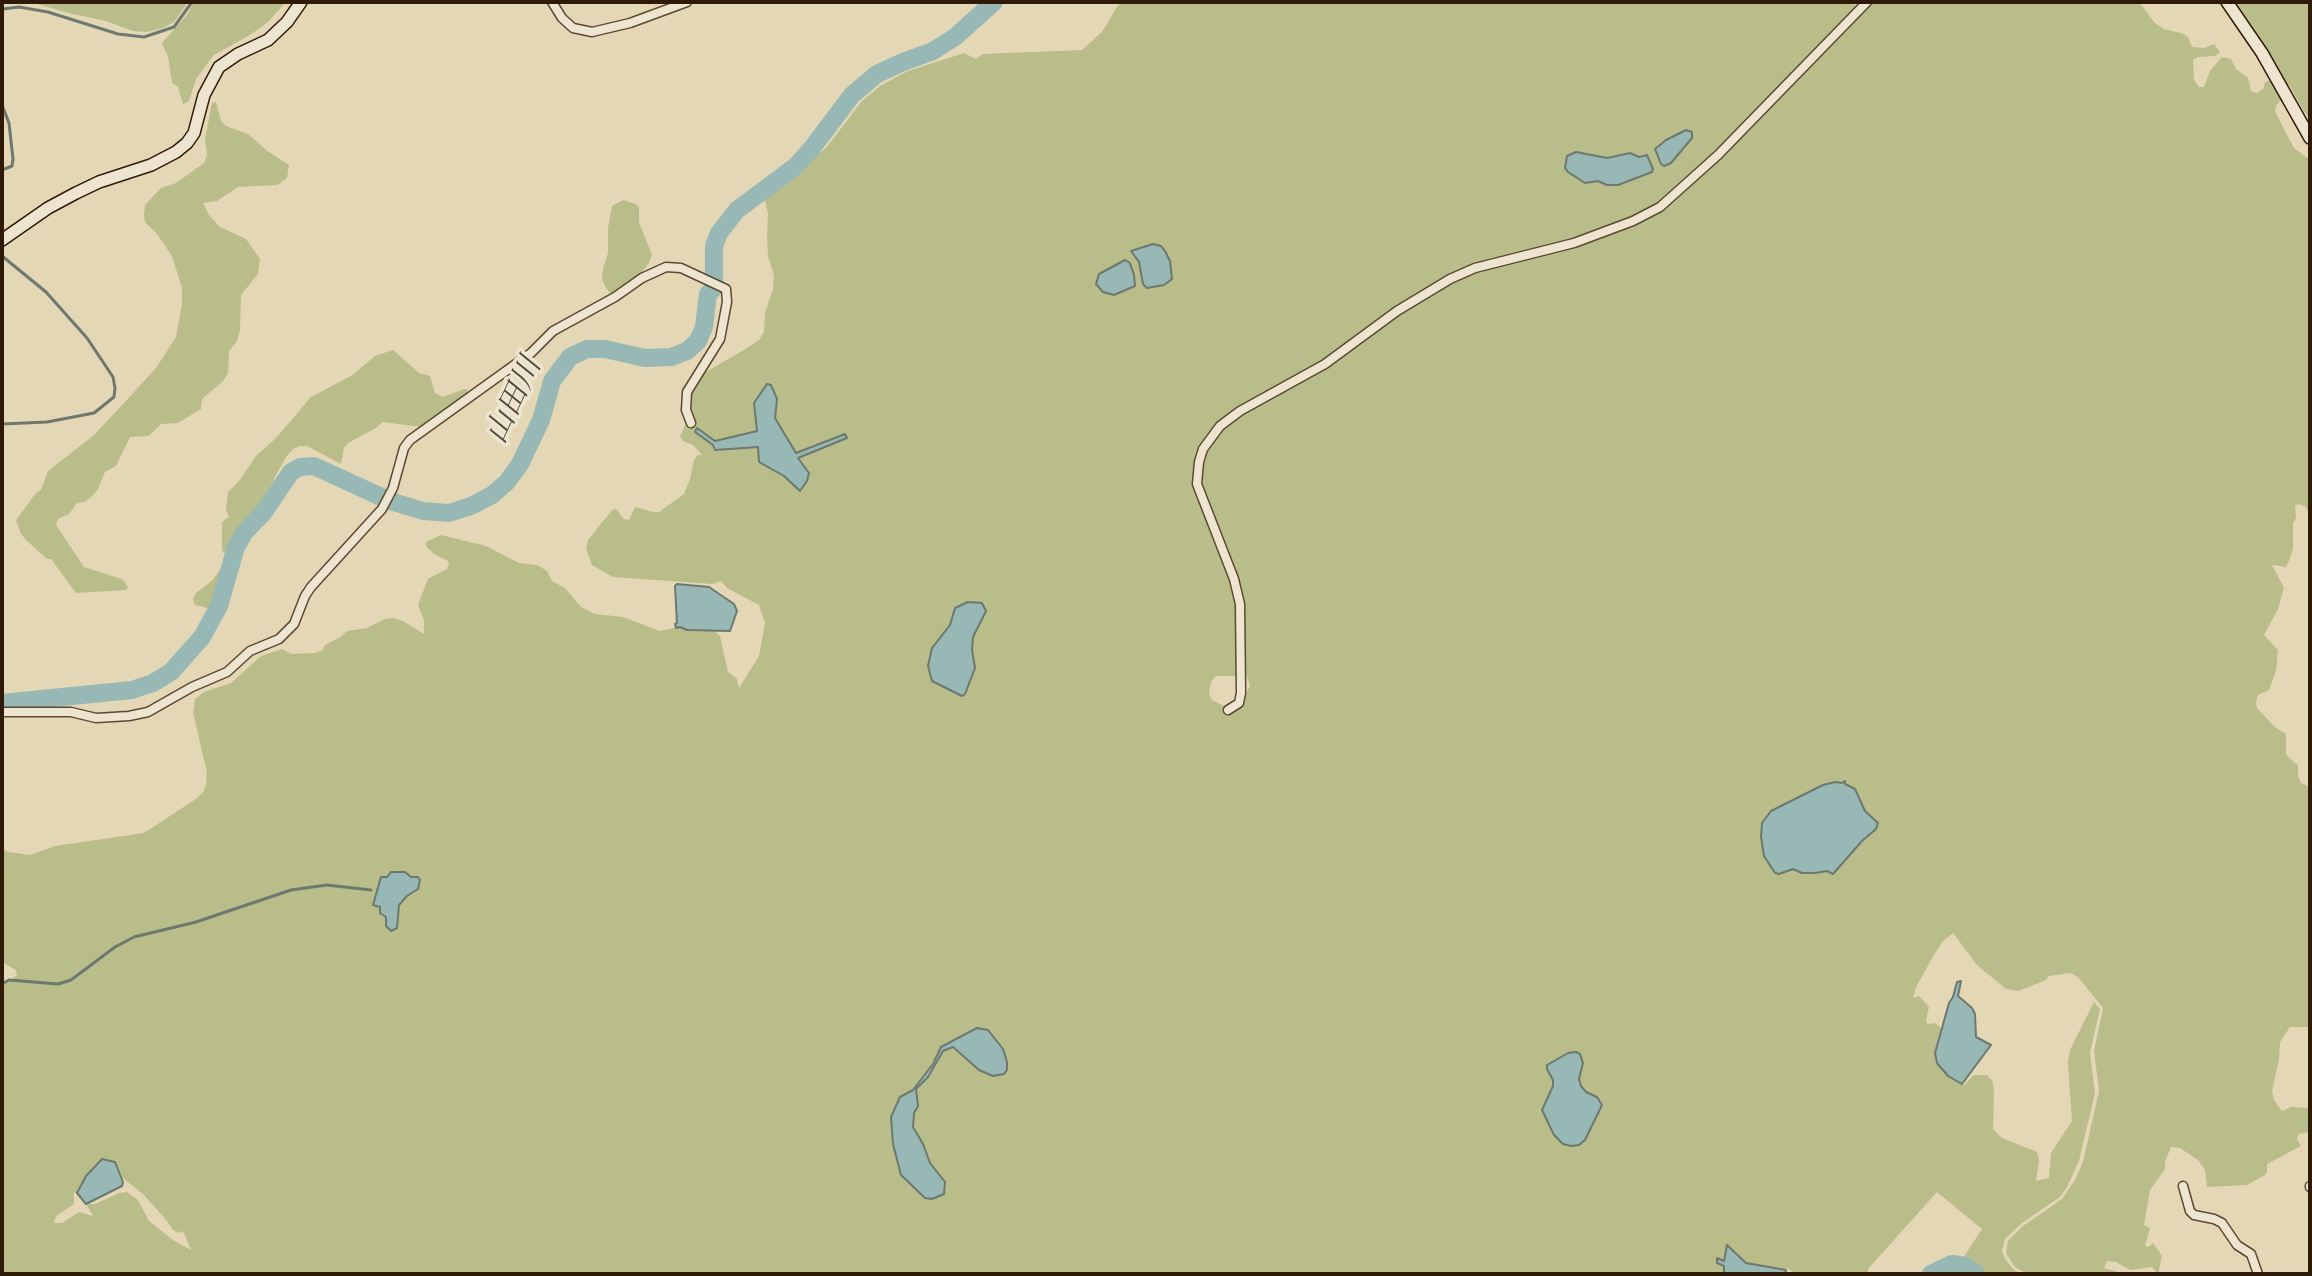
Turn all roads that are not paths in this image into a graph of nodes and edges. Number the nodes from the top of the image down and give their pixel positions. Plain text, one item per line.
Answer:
1 (301, 2) edge
2 (552, 2) edge
3 (687, 2) edge
4 (1867, 2) edge
5 (2227, 2) edge
6 (2310, 138) edge
7 (2, 240) edge
8 (691, 423) dead end
9 (3, 708) edge
10 (1228, 710) dead end
11 (2183, 1186) dead end
12 (2258, 1274) edge

1 - 7 main road
2 - 3 street
4 - 10 street
5 - 6 main road
8 - 9 street
11 - 12 street

